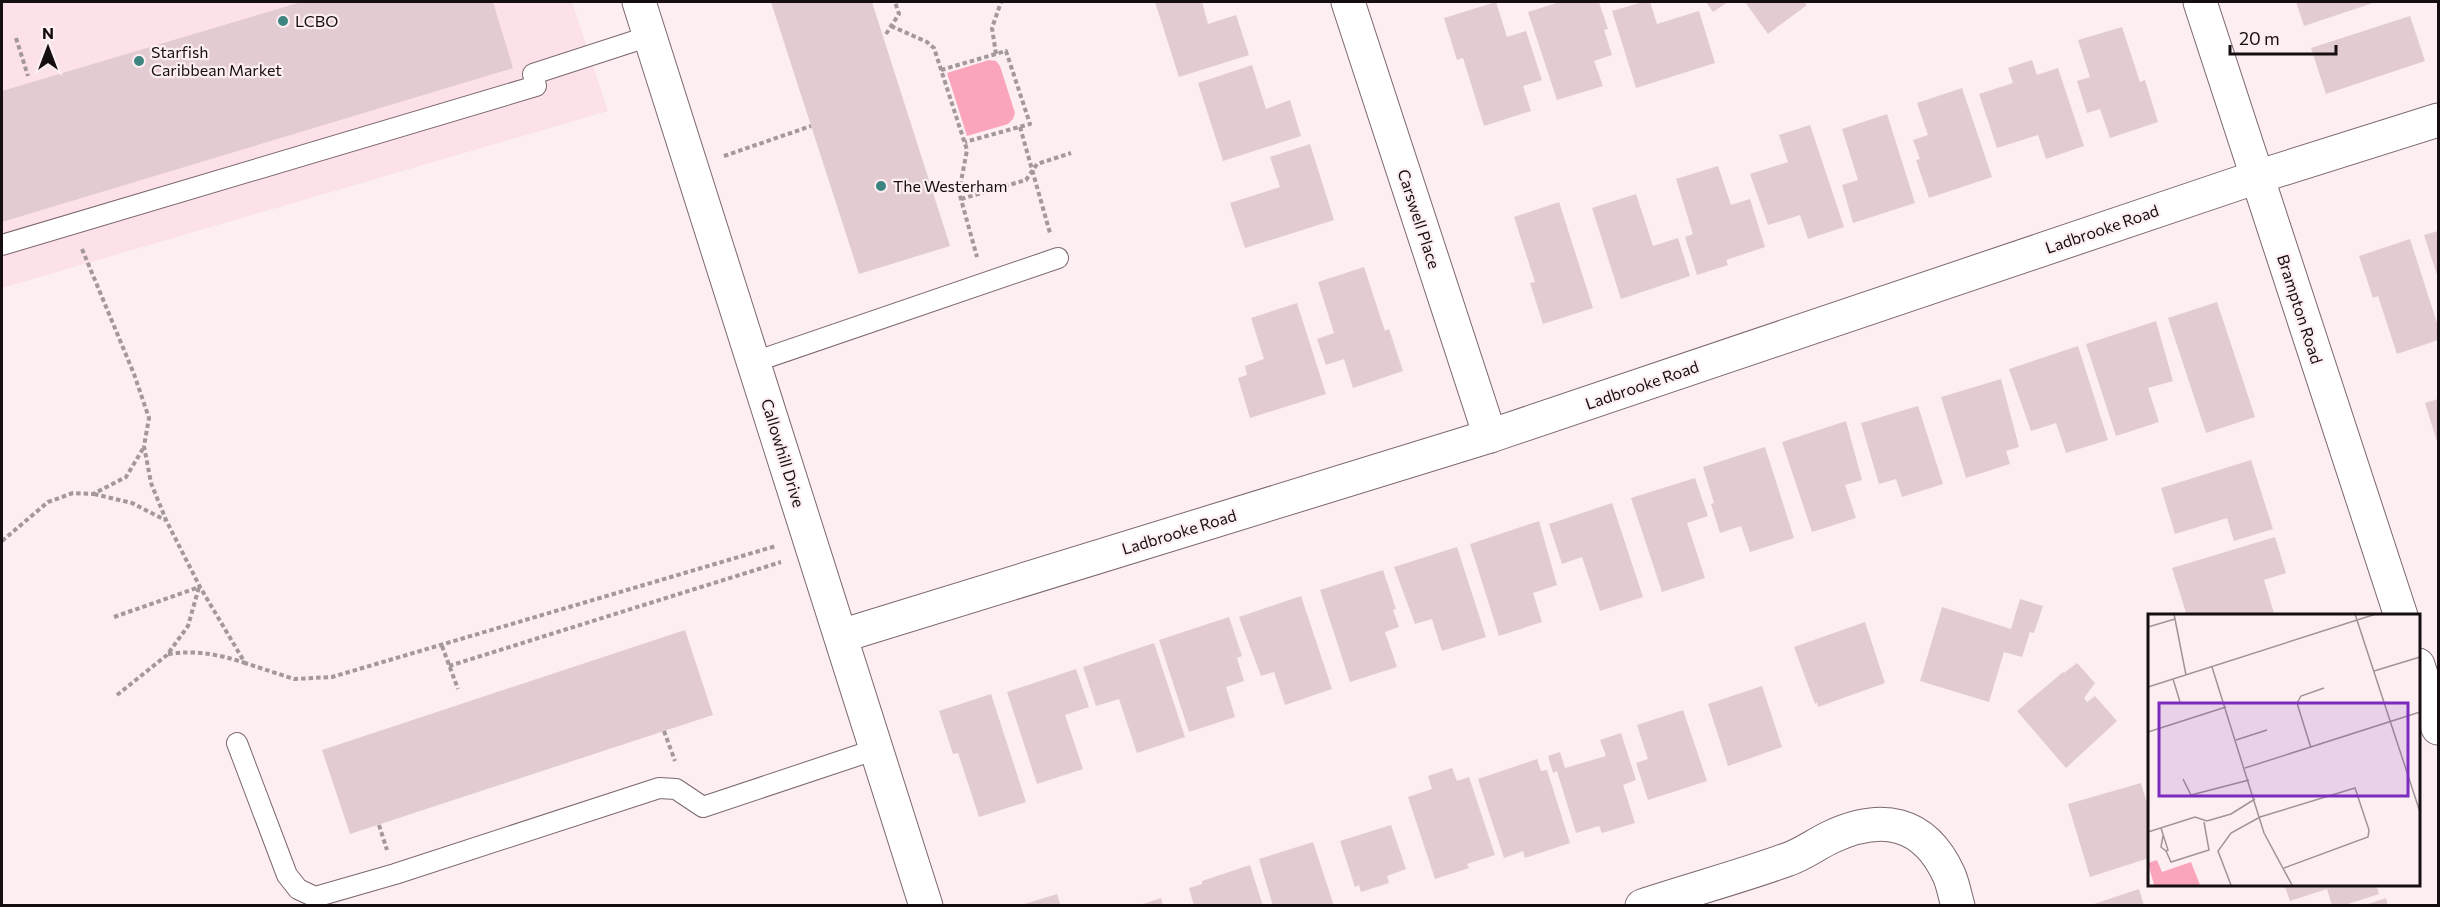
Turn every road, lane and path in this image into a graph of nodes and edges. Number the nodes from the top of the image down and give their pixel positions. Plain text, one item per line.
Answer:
1 (639, 2) edge
2 (895, 2) edge
3 (1001, 2) edge
4 (1348, 2) edge
5 (2200, 2) edge
6 (891, 26) junction
7 (886, 34) dead end
8 (650, 36) junction
9 (16, 38) dead end
10 (996, 54) junction
11 (941, 70) junction
12 (28, 76) dead end
13 (2439, 120) edge
14 (811, 126) dead end
15 (1020, 127) junction
16 (965, 142) junction
17 (740, 151) dead end
18 (1071, 153) dead end
19 (1032, 172) junction
20 (2257, 177) junction
21 (961, 200) junction
22 (1052, 238) dead end
23 (2, 245) edge
24 (1058, 258) dead end
25 (90, 272) dead end
26 (951, 294) junction
27 (754, 362) junction
28 (1490, 436) junction
29 (144, 446) junction
30 (93, 494) junction
31 (166, 520) junction
32 (2, 541) edge
33 (811, 544) junction
34 (200, 587) junction
35 (2401, 614) edge
36 (114, 617) dead end
37 (841, 636) junction
38 (442, 646) junction
39 (167, 655) junction
40 (245, 663) junction
41 (449, 666) junction
42 (2419, 667) edge
43 (458, 689) dead end
44 (117, 695) dead end
45 (2439, 728) edge
46 (237, 743) dead end
47 (876, 749) junction
48 (926, 906) edge
49 (1642, 906) edge
50 (1958, 906) edge

1 - 8 street, Callowhill Drive
2 - 6 path
3 - 10 path
4 - 28 street, Carswell Place
5 - 20 street, Brampton Road
6 - 7 path
6 - 11 path
8 - 23 lane
8 - 27 street, Callowhill Drive
9 - 12 path
10 - 11 path
10 - 15 path
11 - 16 path
13 - 20 street, Ladbrooke Road
14 - 17 path
15 - 16 path
15 - 19 path
16 - 21 path
18 - 19 path
19 - 21 path
19 - 22 path
20 - 28 street, Ladbrooke Road
20 - 35 street, Brampton Road
21 - 26 path
24 - 26 lane
25 - 29 path
26 - 27 lane
27 - 33 street, Callowhill Drive
28 - 37 street, Ladbrooke Road
29 - 30 path
29 - 31 path
30 - 31 path
30 - 32 path
31 - 34 path
33 - 37 street, Callowhill Drive
33 - 38 path
33 - 41 path
34 - 36 path
34 - 39 path
34 - 40 path
37 - 47 street, Callowhill Drive
38 - 40 path
38 - 41 path
39 - 40 path
39 - 44 path
41 - 43 path
42 - 45 street
46 - 47 lane
47 - 48 street, Callowhill Drive
49 - 50 street

